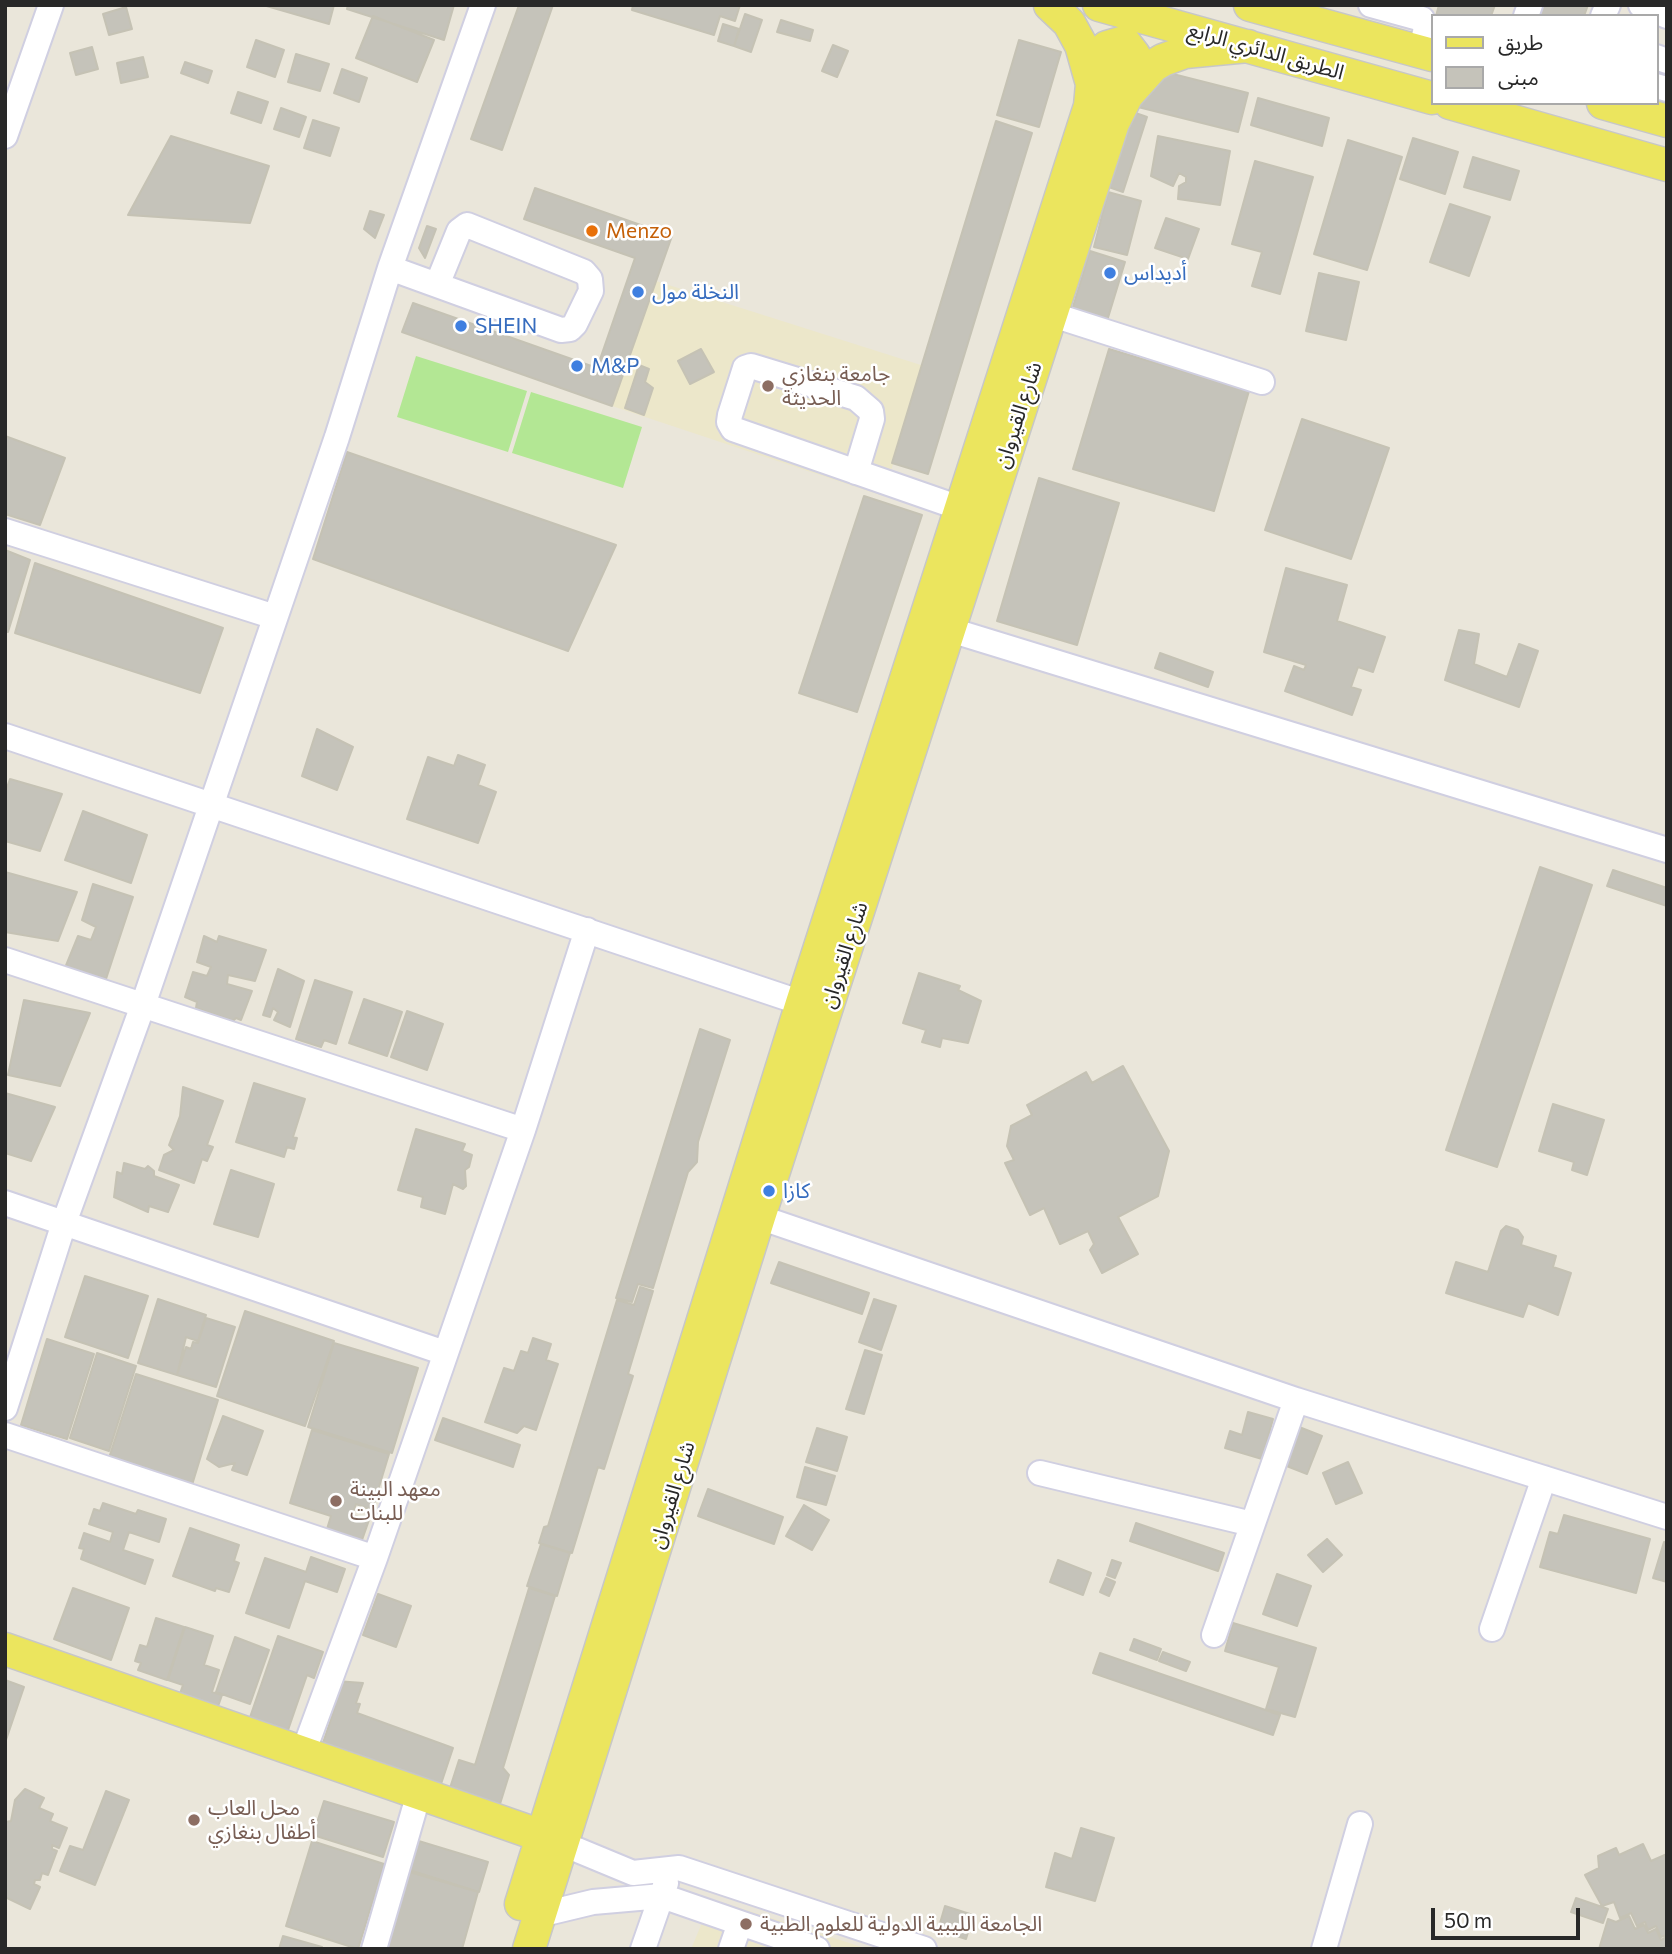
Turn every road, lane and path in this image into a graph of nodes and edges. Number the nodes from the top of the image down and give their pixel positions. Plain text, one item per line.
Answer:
1 (51, 5) edge
2 (483, 5) edge
3 (1049, 5) edge
4 (1099, 5) edge
5 (1250, 5) edge
6 (1371, 5) edge
7 (1641, 5) edge
8 (1297, 11) edge
9 (1667, 16) edge
10 (1248, 46) junction
11 (1426, 53) edge
12 (15, 79) edge
13 (1430, 97) edge
14 (1104, 104) junction
15 (1457, 105) edge
16 (1611, 105) edge
17 (1666, 119) edge
18 (5, 136) edge
19 (1667, 165) edge
20 (390, 268) junction
21 (437, 285) junction
22 (1050, 314) junction
23 (1262, 382) dead end
24 (856, 472) junction
25 (960, 508) junction
26 (5, 531) edge
27 (275, 617) junction
28 (938, 626) junction
29 (5, 736) edge
30 (211, 805) junction
31 (1667, 850) edge
32 (587, 930) junction
33 (5, 960) edge
34 (802, 1003) junction
35 (143, 1005) junction
36 (523, 1130) junction
37 (5, 1203) edge
38 (759, 1217) junction
39 (64, 1223) junction
40 (445, 1353) junction
41 (1296, 1400) junction
42 (5, 1408) edge
43 (5, 1435) edge
44 (1040, 1473) dead end
45 (1544, 1478) junction
46 (1667, 1517) edge
47 (1252, 1524) junction
48 (375, 1558) junction
49 (1492, 1629) dead end
50 (1214, 1635) dead end
51 (5, 1649) edge
52 (303, 1753) junction
53 (419, 1793) junction
54 (1360, 1824) dead end
55 (553, 1840) junction
56 (671, 1867) junction
57 (660, 1902) junction
58 (539, 1915) junction
59 (771, 1940) edge
60 (734, 1941) edge
61 (374, 1949) edge
62 (507, 1949) edge
63 (529, 1949) edge
64 (643, 1949) edge
65 (817, 1949) edge
66 (924, 1949) edge
67 (1324, 1949) edge

1 - 12 street
2 - 20 street
3 - 14 main road, شارع القيروان
4 - 10 main road, الطريق الدائري الرابع
5 - 8 main road, الطريق الدائري الرابع
6 - 11 street
7 - 9 street
8 - 11 main road, الطريق الدائري الرابع
10 - 13 main road, الطريق الدائري الرابع
10 - 14 main road, شارع القيروان
12 - 18 street
14 - 22 main road, شارع القيروان
14 - 25 main road, شارع القيروان
15 - 19 main road
16 - 17 main road
20 - 21 street
20 - 27 street
21 - 21 street
22 - 23 street
22 - 28 main road, شارع القيروان
24 - 24 street
24 - 25 street
25 - 28 main road, شارع القيروان
26 - 27 street
27 - 30 street
28 - 31 street
28 - 34 main road, شارع القيروان
28 - 38 main road, شارع القيروان
29 - 30 street
30 - 32 street
30 - 35 street
32 - 34 street
32 - 36 street
33 - 35 street
34 - 55 main road, شارع القيروان
35 - 36 street
35 - 39 street
36 - 40 street
37 - 39 street
38 - 41 street
38 - 55 main road, شارع القيروان
39 - 40 street
39 - 42 street
40 - 48 street
41 - 45 street
41 - 47 street
43 - 48 street
44 - 47 street
45 - 46 street
45 - 49 street
47 - 50 street
48 - 52 street
51 - 52 main road
52 - 53 main road
53 - 55 main road
53 - 61 street
54 - 67 street
55 - 56 street
55 - 58 main road, شارع القيروان
55 - 62 main road, شارع القيروان
56 - 57 street
56 - 66 street
57 - 58 street
57 - 60 street
57 - 64 street
58 - 63 main road, شارع القيروان
59 - 60 street
59 - 65 street

